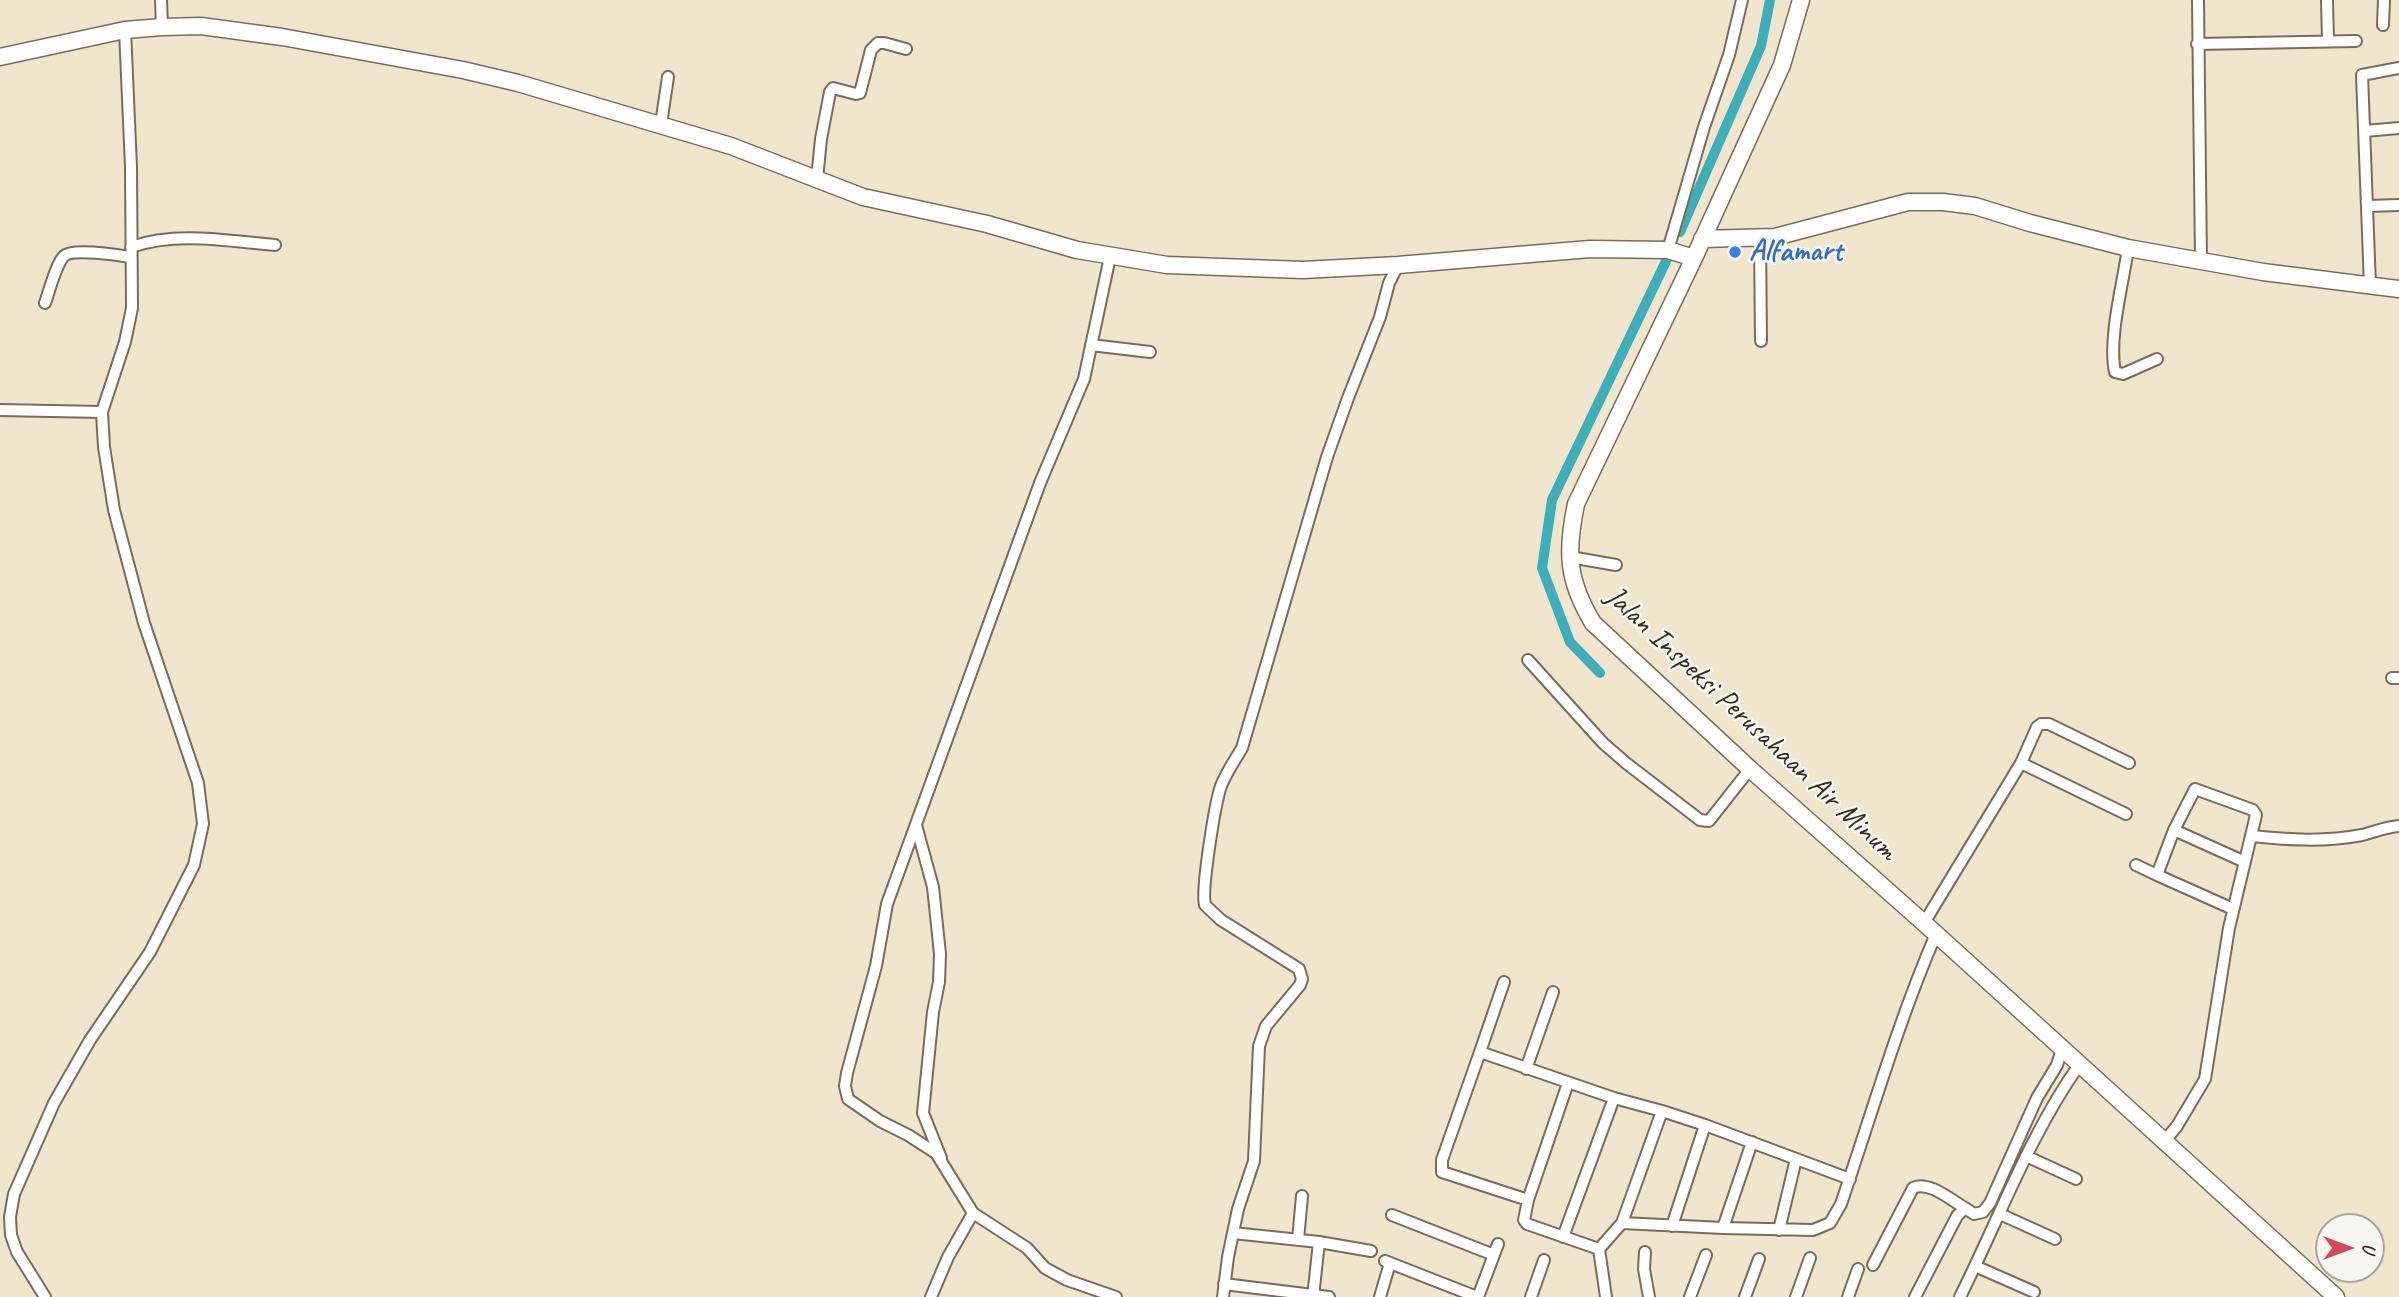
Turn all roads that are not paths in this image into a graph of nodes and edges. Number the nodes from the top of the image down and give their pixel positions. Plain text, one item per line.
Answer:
1 (161, 0) edge
2 (1742, 0) edge
3 (1801, 0) edge
4 (2198, 0) edge
5 (2328, 0) edge
6 (2384, 0) edge
7 (2383, 25) dead end
8 (162, 27) junction
9 (125, 30) junction
10 (2328, 41) junction
11 (2356, 41) dead end
12 (2197, 44) junction
13 (906, 49) dead end
14 (0, 57) edge
15 (2399, 68) edge
16 (668, 77) dead end
17 (661, 124) junction
18 (2399, 128) edge
19 (2365, 131) junction
20 (817, 179) junction
21 (2399, 205) edge
22 (2368, 206) junction
23 (1759, 238) junction
24 (1702, 239) junction
25 (275, 245) dead end
26 (2128, 248) junction
27 (1668, 250) junction
28 (131, 252) junction
29 (1110, 257) junction
30 (1694, 258) junction
31 (2201, 261) junction
32 (1398, 265) junction
33 (2370, 286) junction
34 (2399, 289) edge
35 (45, 303) dead end
36 (1761, 341) dead end
37 (1091, 345) junction
38 (1150, 352) dead end
39 (2157, 359) dead end
40 (0, 410) edge
41 (102, 412) junction
42 (1570, 557) junction
43 (1616, 565) dead end
44 (1528, 660) dead end
45 (2129, 763) dead end
46 (2021, 764) junction
47 (1750, 769) junction
48 (2126, 814) dead end
49 (916, 825) junction
50 (2399, 826) edge
51 (2174, 830) junction
52 (2252, 836) junction
53 (2245, 862) junction
54 (2136, 866) dead end
55 (2157, 875) junction
56 (2233, 909) junction
57 (1930, 929) junction
58 (1504, 982) dead end
59 (1553, 992) dead end
60 (2062, 1049) junction
61 (1480, 1052) junction
62 (2080, 1065) junction
63 (1526, 1069) junction
64 (1569, 1083) junction
65 (1614, 1098) junction
66 (1661, 1111) junction
67 (1704, 1125) junction
68 (1752, 1142) junction
69 (2164, 1142) junction
70 (2026, 1156) junction
71 (1796, 1159) junction
72 (942, 1161) junction
73 (1850, 1179) junction
74 (2076, 1179) dead end
75 (1302, 1196) dead end
76 (1528, 1200) junction
77 (1965, 1208) junction
78 (973, 1213) junction
79 (2000, 1214) junction
80 (1392, 1215) dead end
81 (1622, 1223) junction
82 (1672, 1226) junction
83 (1723, 1228) junction
84 (1779, 1230) junction
85 (1233, 1233) junction
86 (1563, 1237) junction
87 (2055, 1239) dead end
88 (1298, 1240) junction
89 (1319, 1242) junction
90 (1599, 1249) junction
91 (1371, 1251) dead end
92 (1645, 1252) dead end
93 (1706, 1255) dead end
94 (1810, 1258) dead end
95 (1759, 1259) dead end
96 (1544, 1260) dead end
97 (1873, 1265) dead end
98 (1975, 1266) junction
99 (1858, 1269) dead end
100 (1224, 1284) junction
101 (2034, 1292) dead end
102 (1313, 1296) edge
103 (45, 1297) edge
104 (931, 1297) edge
105 (1116, 1297) edge
106 (1223, 1297) edge
107 (1329, 1297) edge
108 (1380, 1297) edge
109 (1478, 1297) edge
110 (1531, 1297) edge
111 (1606, 1297) edge
112 (1649, 1297) edge
113 (1690, 1297) edge
114 (1745, 1297) edge
115 (1796, 1297) edge
116 (1848, 1297) edge
117 (1915, 1297) edge
118 (1960, 1297) edge
119 (2336, 1297) edge

1 - 8 street
2 - 27 street
3 - 24 street, Jalan Inspeksi Perusahaan Air Minum
4 - 12 street
5 - 10 street
6 - 7 street
8 - 9 street
8 - 17 street
9 - 14 street
9 - 28 street
10 - 11 street
10 - 12 street
12 - 31 street
13 - 20 street
15 - 19 street
16 - 17 street
17 - 20 street
18 - 19 street
19 - 22 street
20 - 29 street
21 - 22 street
22 - 33 street
23 - 24 street
23 - 26 street
23 - 36 street
24 - 30 street, Jalan Inspeksi Perusahaan Air Minum
25 - 28 street
26 - 31 street
26 - 39 street
27 - 30 street
27 - 32 street
28 - 35 street
28 - 41 street
29 - 32 street
29 - 37 street
30 - 42 street, Jalan Inspeksi Perusahaan Air Minum
31 - 33 street
32 - 85 street
33 - 34 street
37 - 38 street
37 - 49 street
40 - 41 street
41 - 103 street
42 - 43 street
42 - 47 street, Jalan Inspeksi Perusahaan Air Minum
44 - 47 street
45 - 46 street
46 - 48 street
46 - 57 street
47 - 57 street, Jalan Inspeksi Perusahaan Air Minum
49 - 72 street
49 - 72 street
50 - 52 street
51 - 52 street
51 - 53 street
51 - 55 street
52 - 53 street
53 - 56 street
54 - 55 street
55 - 56 street
56 - 69 street
57 - 60 street, Jalan Inspeksi Perusahaan Air Minum
57 - 73 street
58 - 61 street
59 - 63 street
60 - 62 street, Jalan Inspeksi Perusahaan Air Minum
60 - 77 street
61 - 63 street
61 - 76 street
62 - 69 street, Jalan Inspeksi Perusahaan Air Minum
62 - 70 street
63 - 64 street
64 - 65 street
64 - 76 street
65 - 66 street
65 - 86 street
66 - 67 street
66 - 81 street
67 - 68 street
67 - 82 street
68 - 71 street
68 - 83 street
69 - 119 street, Jalan Inspeksi Perusahaan Air Minum
70 - 74 street
70 - 79 street
71 - 73 street
71 - 84 street
72 - 78 street
73 - 84 street
75 - 88 street
76 - 86 street
77 - 97 street
77 - 117 street
78 - 104 street
78 - 105 street
79 - 87 street
79 - 98 street
80 - 109 street
81 - 82 street
81 - 90 street
82 - 83 street
83 - 84 street
85 - 88 street
85 - 100 street
86 - 90 street
88 - 89 street
89 - 91 street
89 - 102 street
90 - 111 street
92 - 112 street
93 - 113 street
94 - 115 street
95 - 114 street
96 - 110 street
98 - 101 street
98 - 118 street
99 - 116 street
100 - 102 street
100 - 106 street
102 - 107 street
108 - 109 street

